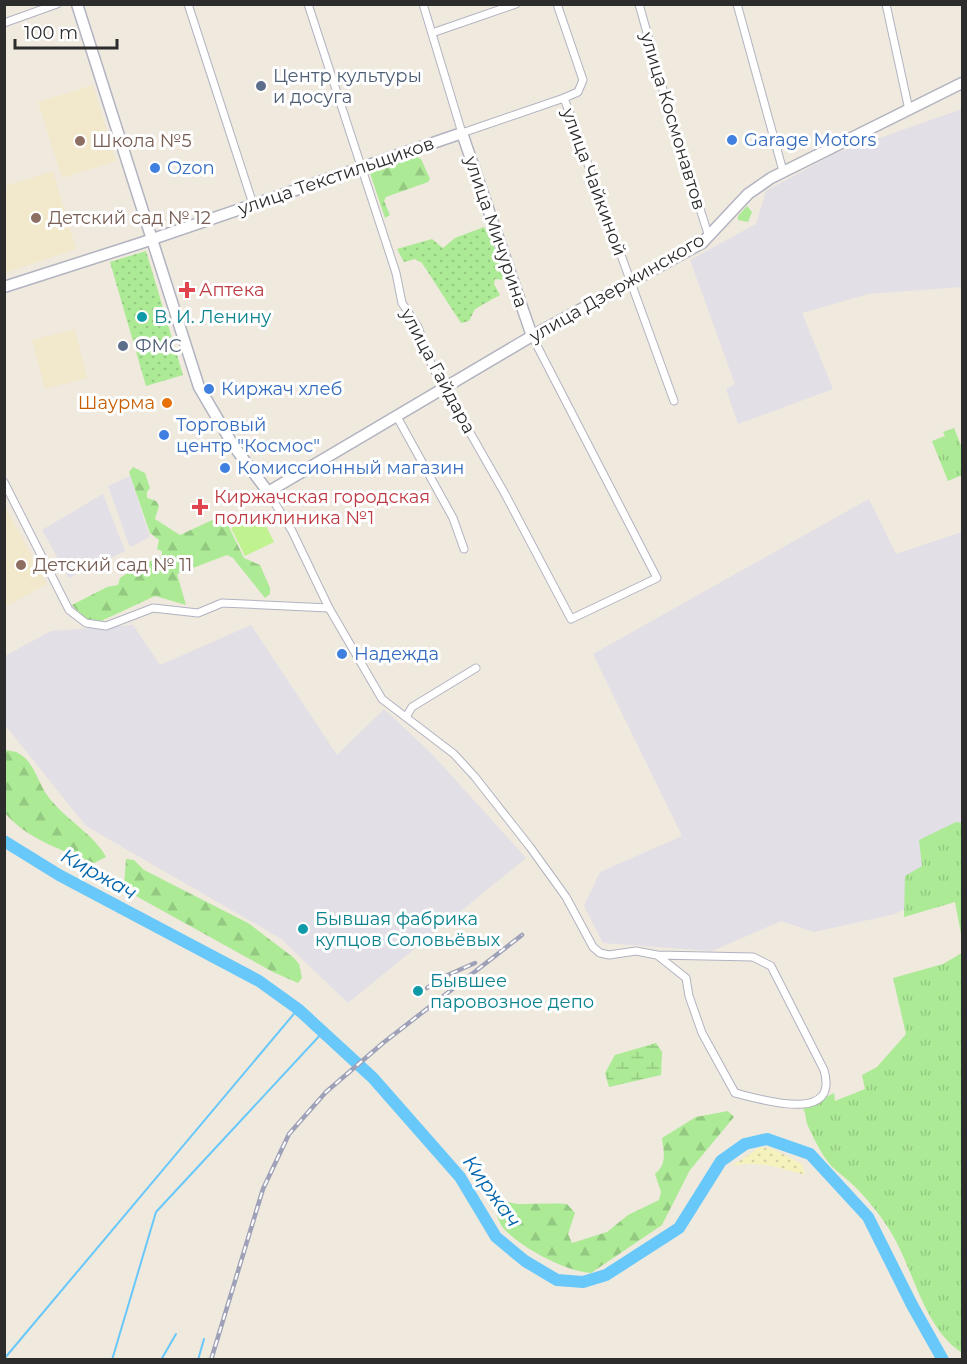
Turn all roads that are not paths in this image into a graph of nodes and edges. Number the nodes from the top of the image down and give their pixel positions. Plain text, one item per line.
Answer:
1 (57, 4) edge
2 (77, 4) edge
3 (188, 4) edge
4 (308, 4) edge
5 (423, 4) edge
6 (516, 4) edge
7 (557, 4) edge
8 (639, 4) edge
9 (737, 4) edge
10 (886, 4) edge
11 (4, 22) edge
12 (432, 33) junction
13 (963, 84) edge
14 (564, 98) junction
15 (909, 110) junction
16 (462, 133) junction
17 (361, 167) junction
18 (783, 171) junction
19 (253, 204) junction
20 (709, 237) junction
21 (153, 239) junction
22 (629, 282) junction
23 (4, 286) edge
24 (532, 336) junction
25 (444, 387) junction
26 (674, 401) dead end
27 (396, 415) junction
28 (4, 482) edge
29 (268, 492) junction
30 (464, 549) dead end
31 (329, 608) junction
32 (571, 620) joint
33 (476, 668) dead end
34 (406, 717) junction
35 (657, 956) junction

1 - 11 street
2 - 21 street
3 - 19 street
4 - 17 street, улица Гайдара
5 - 12 street, улица Мичурина
6 - 12 street
7 - 14 street, улица Чайкиной
8 - 20 street, улица Космонавтов
9 - 18 street
10 - 15 street
12 - 16 street, улица Мичурина
13 - 15 street, улица Дзержинского
14 - 16 street, улица Текстильщиков
14 - 22 street, улица Чайкиной
15 - 18 street, улица Дзержинского
16 - 17 street, улица Текстильщиков
16 - 24 street, улица Мичурина
17 - 19 street, улица Текстильщиков
17 - 25 street, улица Гайдара
18 - 20 street, улица Дзержинского
19 - 21 street, улица Текстильщиков
20 - 22 street, улица Дзержинского
21 - 23 street, улица Текстильщиков
21 - 29 street
22 - 24 street, улица Дзержинского
22 - 26 street, улица Чайкиной
24 - 25 street, улица Дзержинского
24 - 32 street, улица Мичурина
25 - 27 street, улица Дзержинского
25 - 32 street, улица Гайдара
27 - 29 street, улица Дзержинского
27 - 30 street
28 - 31 street
29 - 31 street
31 - 34 street
33 - 34 street
34 - 35 street
35 - 35 street

